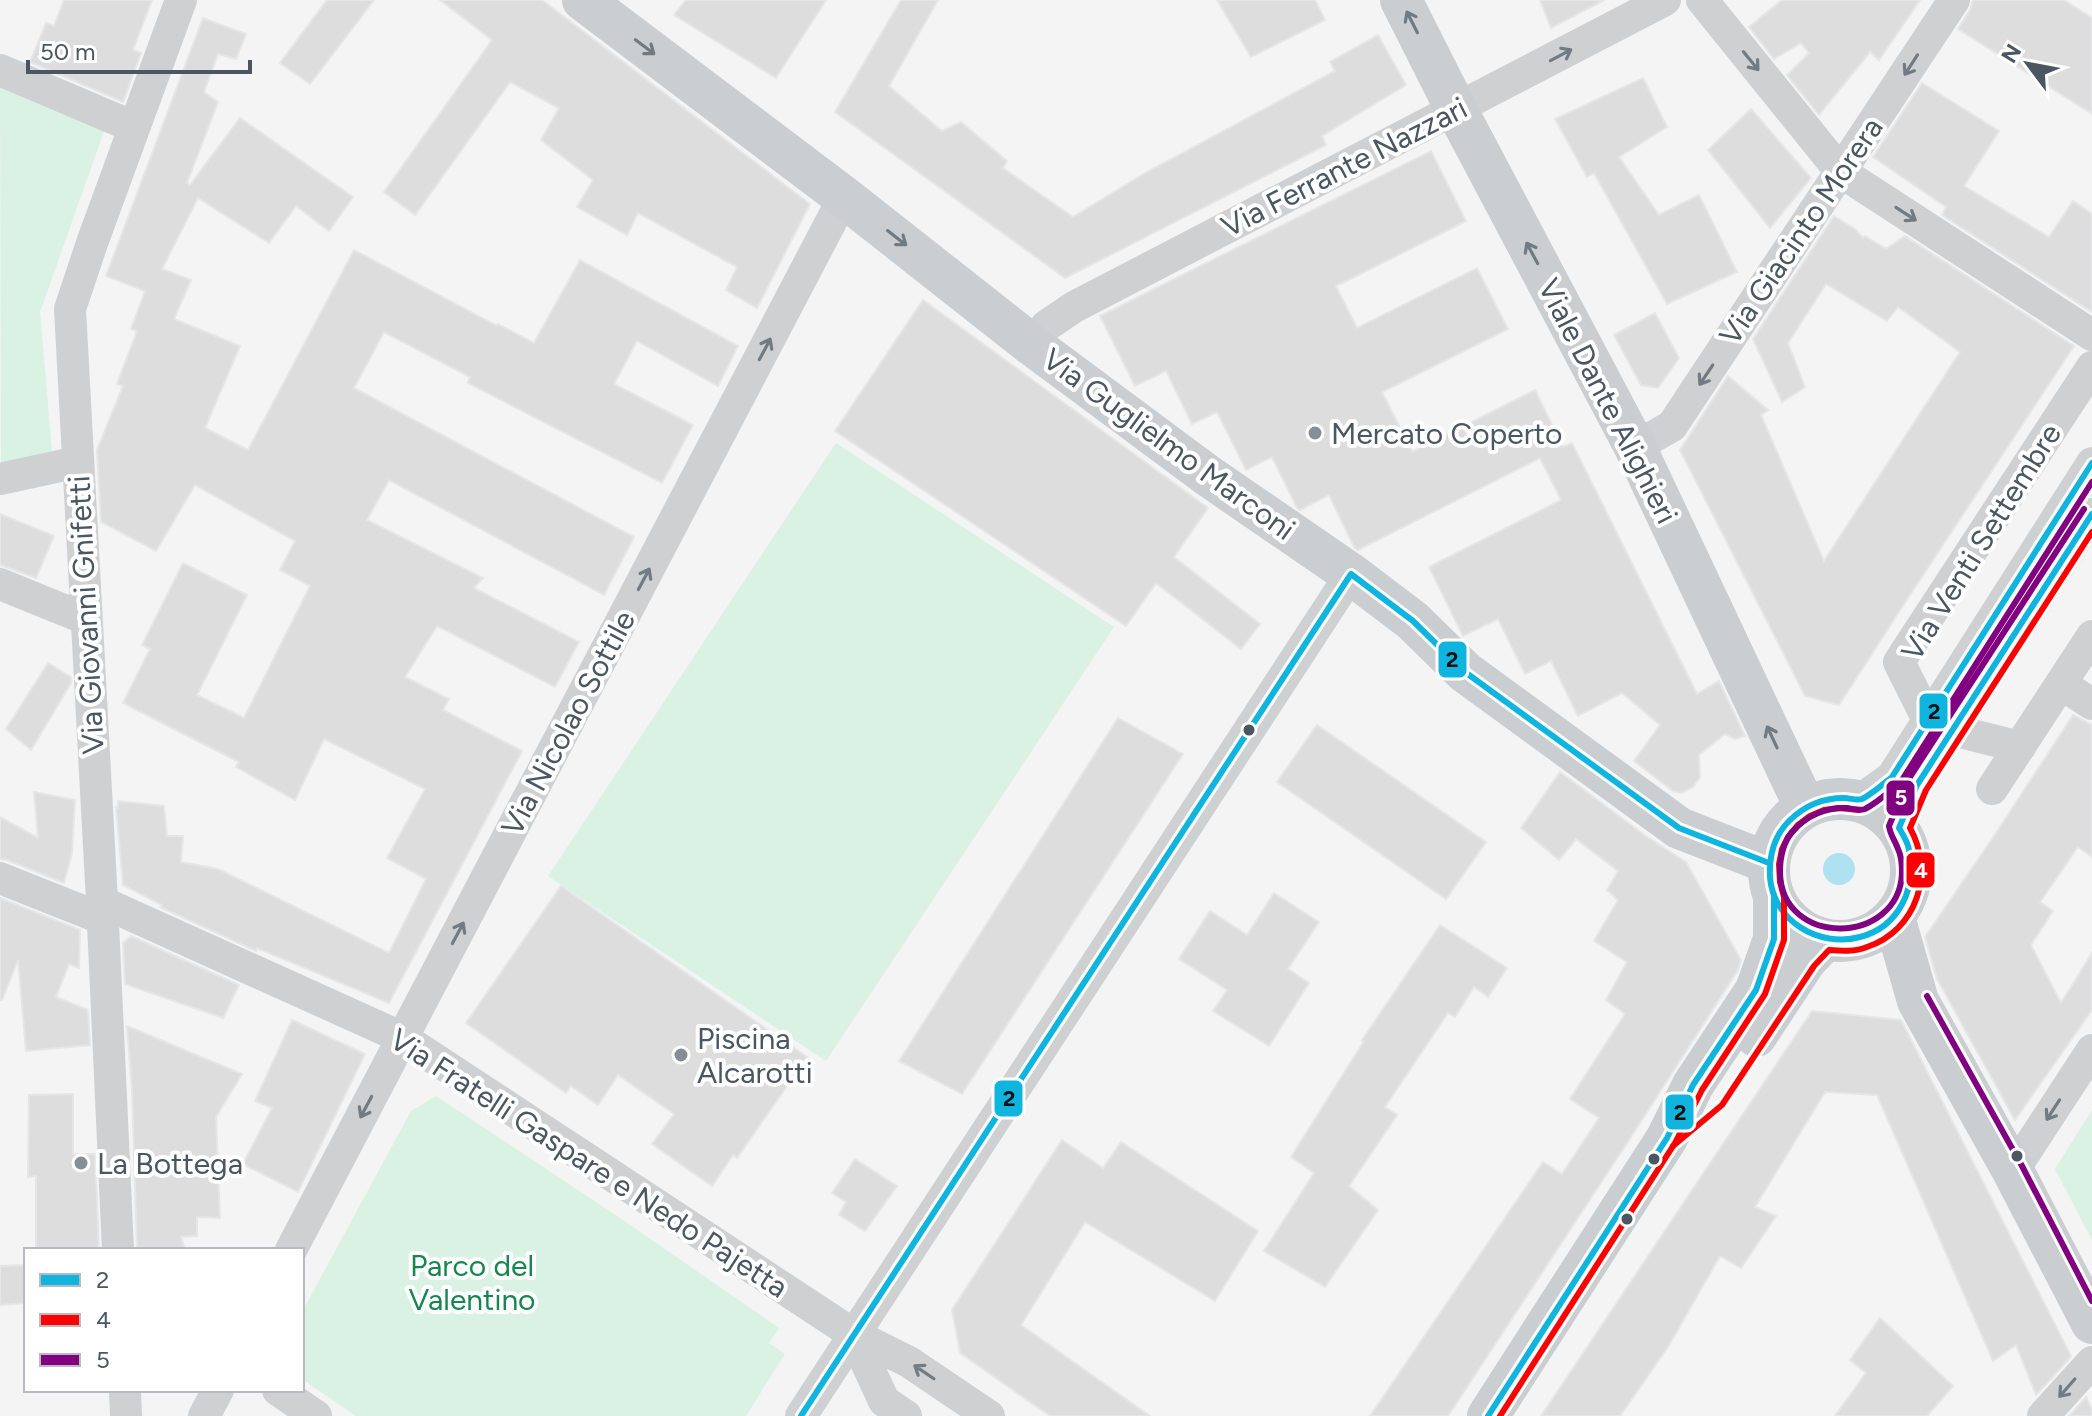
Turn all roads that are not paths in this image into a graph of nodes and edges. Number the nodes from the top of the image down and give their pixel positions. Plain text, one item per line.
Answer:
1 (181, 0) edge
2 (583, 0) edge
3 (1401, 0) edge
4 (1665, 0) edge
5 (1702, 0) edge
6 (1954, 0) edge
7 (0, 70) edge
8 (1456, 109) junction
9 (134, 127) junction
10 (1841, 172) junction
11 (844, 197) junction
12 (2092, 335) edge
13 (1032, 345) junction
14 (2092, 367) edge
15 (1635, 447) junction
16 (78, 462) junction
17 (2092, 463) edge
18 (0, 479) edge
19 (2092, 514) edge
20 (1351, 574) junction
21 (0, 584) edge
22 (86, 619) junction
23 (2092, 636) edge
24 (2061, 684) junction
25 (2092, 704) edge
26 (1940, 725) junction
27 (2020, 747) junction
28 (1992, 789) dead end
29 (1860, 800) junction
30 (1805, 807) junction
31 (1899, 828) junction
32 (0, 878) edge
33 (1772, 881) junction
34 (102, 911) junction
35 (1894, 917) junction
36 (1834, 940) junction
37 (1918, 1001) junction
38 (403, 1038) junction
39 (2092, 1050) edge
40 (1667, 1138) junction
41 (2013, 1171) junction
42 (118, 1248) edge
43 (292, 1248) edge
44 (2092, 1323) edge
45 (853, 1334) junction
46 (2092, 1362) edge
47 (125, 1392) edge
48 (217, 1392) edge
49 (281, 1392) edge
50 (126, 1416) edge
51 (204, 1416) edge
52 (316, 1416) edge
53 (801, 1416) edge
54 (906, 1416) edge
55 (989, 1416) edge
56 (1488, 1416) edge
57 (2043, 1416) edge

1 - 9 street, Via Giovanni Gnifetti
2 -> 11 main road, Via Guglielmo Marconi
8 -> 3 main road, Viale Dante Alighieri
8 -> 4 street, Via Ferrante Nazzari
5 -> 10 street
6 -> 10 street, Via Giacinto Morera
7 - 9 street
8 - 13 street, Via Ferrante Nazzari
15 -> 8 main road, Viale Dante Alighieri
9 - 16 street, Via Giovanni Gnifetti
10 -> 12 street
10 -> 15 street, Via Giacinto Morera
11 -> 13 main road, Via Guglielmo Marconi
38 -> 11 street, Via Nicolao Sottile
13 - 20 main road, Via Guglielmo Marconi
14 - 26 street, Via Venti Settembre
30 -> 15 main road, Viale Dante Alighieri
16 - 18 street
16 - 22 street, Via Giovanni Gnifetti
17 - 26 street, Via Venti Settembre
19 - 26 street, Via Venti Settembre
20 - 33 main road, Via Guglielmo Marconi
20 - 45 street
21 - 22 street
22 - 34 street, Via Giovanni Gnifetti
23 - 24 street
24 - 25 street
24 - 27 street
26 - 27 street
26 - 29 street, Via Venti Settembre
26 - 31 street, Via Venti Settembre
27 - 28 street
29 - 30 main road
29 - 31 main road
30 - 33 main road
31 - 35 main road
32 - 34 street, Via Fratelli Gaspare e Nedo Pajetta
33 - 36 main road
33 - 40 main road
34 - 38 street, Via Fratelli Gaspare e Nedo Pajetta
34 - 42 street, Via Giovanni Gnifetti
35 - 36 main road
35 - 37 main road
36 - 37 main road
36 - 40 main road
37 - 41 main road
38 -> 43 street, Via Nicolao Sottile
38 - 45 street, Via Fratelli Gaspare e Nedo Pajetta
39 -> 41 street
40 - 56 main road
41 - 44 main road
45 - 53 street
45 - 54 street
55 -> 45 street, Via Fratelli Gaspare e Nedo Pajetta
46 -> 57 street
47 - 50 street
48 - 51 street
49 - 52 street

